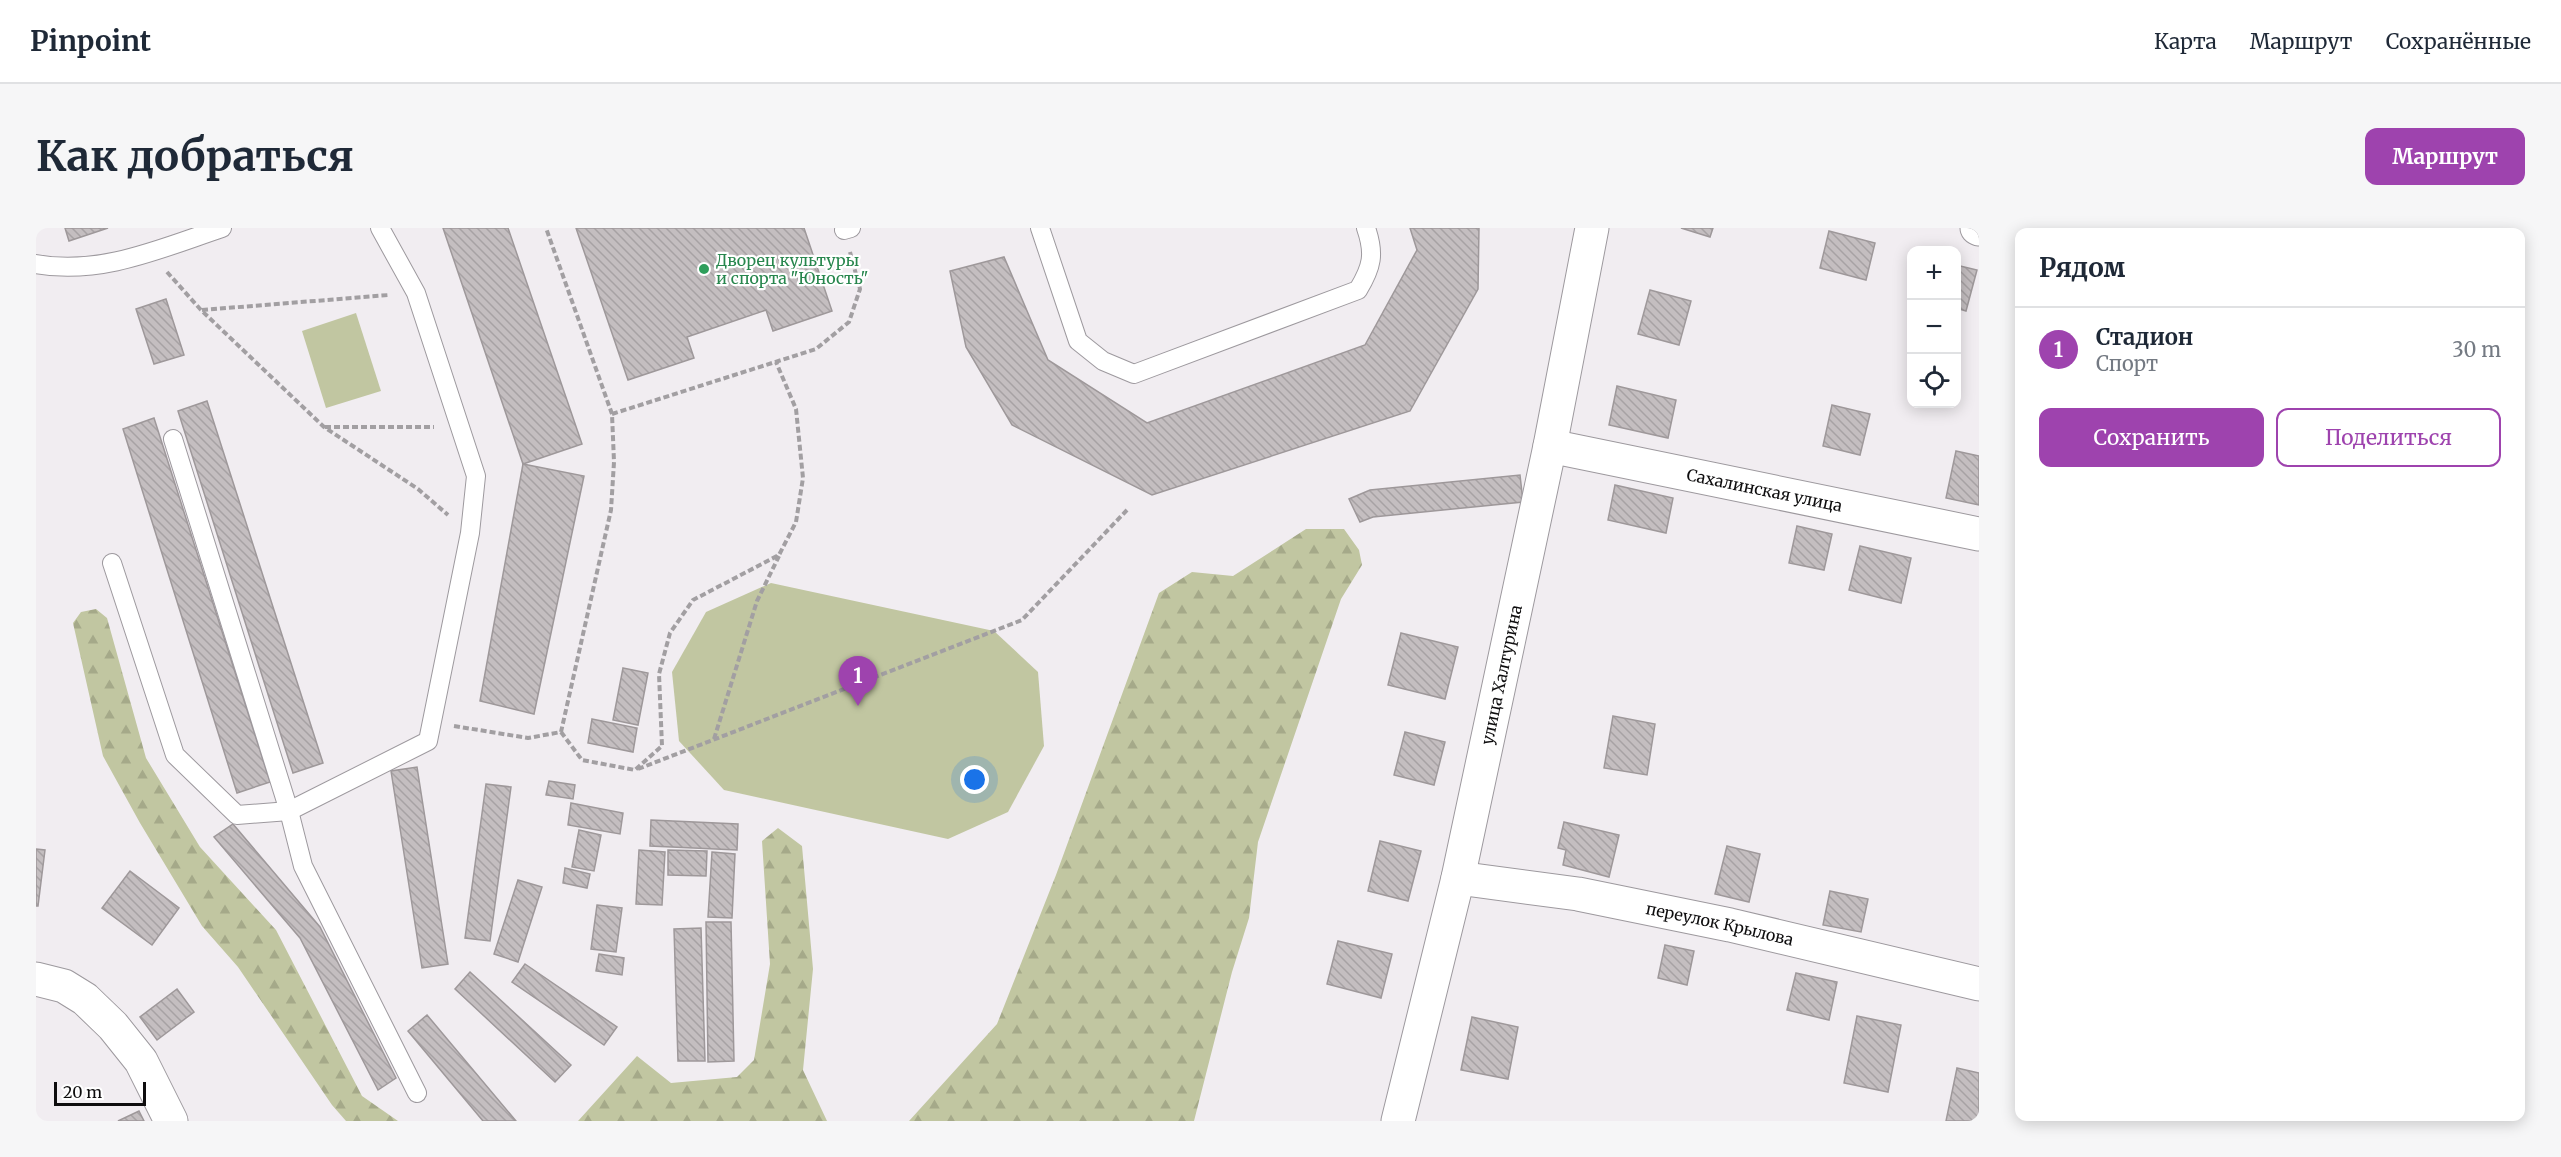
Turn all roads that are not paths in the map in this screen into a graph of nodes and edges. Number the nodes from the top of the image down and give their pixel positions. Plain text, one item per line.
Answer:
1 (222, 228) edge
2 (380, 228) edge
3 (1040, 228) edge
4 (1366, 228) edge
5 (1592, 228) edge
6 (36, 264) edge
7 (173, 440) dead end
8 (1550, 446) junction
9 (1979, 534) edge
10 (112, 563) dead end
11 (289, 811) junction
12 (1458, 878) junction
13 (36, 980) edge
14 (1979, 984) edge
15 (417, 1093) dead end
16 (171, 1121) edge
17 (1398, 1121) edge

1 - 6 lane
2 - 11 lane
3 - 4 lane
5 - 8 street, улица Халтурина
7 - 11 lane
8 - 9 street, Сахалинская улица
8 - 12 street, улица Халтурина
10 - 11 lane
11 - 15 lane
12 - 14 street, переулок Крылова
12 - 17 street, улица Халтурина
13 - 16 street

